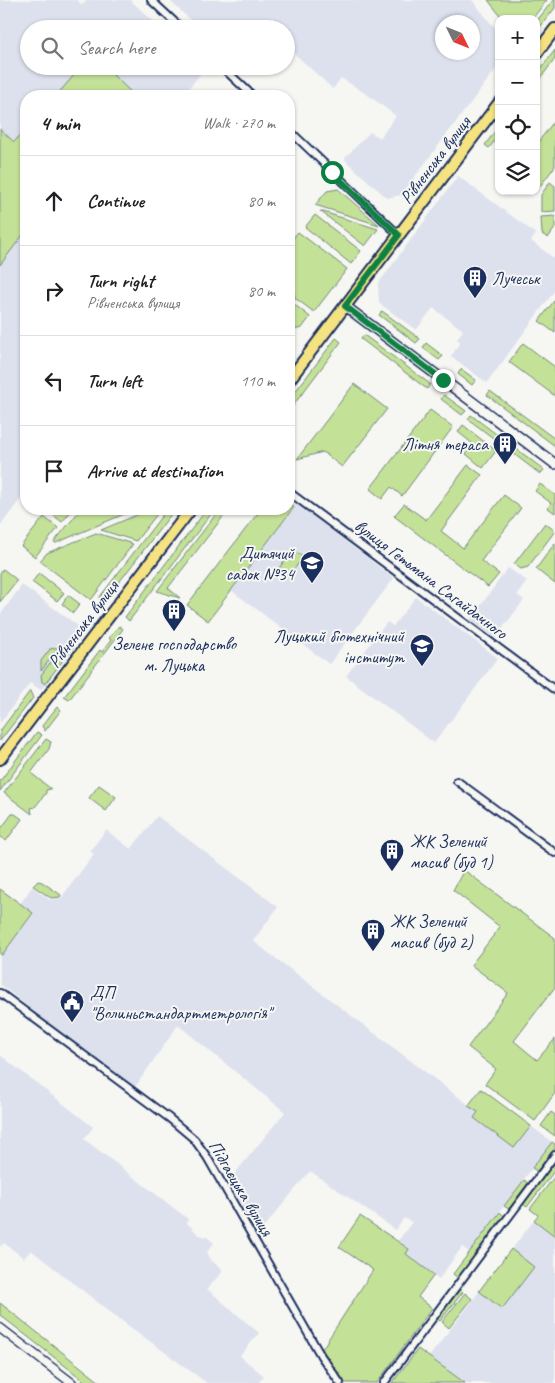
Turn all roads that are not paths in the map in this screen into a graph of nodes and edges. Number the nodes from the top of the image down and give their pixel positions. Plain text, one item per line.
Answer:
1 (152, 0) edge
2 (173, 20) edge
3 (555, 29) edge
4 (540, 49) edge
5 (231, 75) edge
6 (247, 90) edge
7 (497, 105) edge
8 (295, 136) edge
9 (399, 235) junction
10 (345, 306) junction
11 (295, 372) edge
12 (555, 464) edge
13 (295, 496) edge
14 (186, 515) edge
15 (555, 690) edge
16 (0, 759) edge
17 (457, 781) dead end
18 (555, 853) edge
19 (0, 993) edge
20 (555, 1155) edge
21 (0, 1328) edge
22 (72, 1383) edge
23 (340, 1383) edge
24 (384, 1383) edge

1 - 2 street
3 - 4 main road
5 - 6 street
7 - 9 main road, Рівненська вулиця
8 - 9 street
9 - 10 main road, Рівненська вулиця
10 - 11 main road, Рівненська вулиця
10 - 12 main road
13 - 15 street, вулиця Гетьмана Сагайдачного
14 - 16 main road, Рівненська вулиця
17 - 18 street
19 - 23 street, Підгаєцька вулиця
20 - 24 street
21 - 22 street

